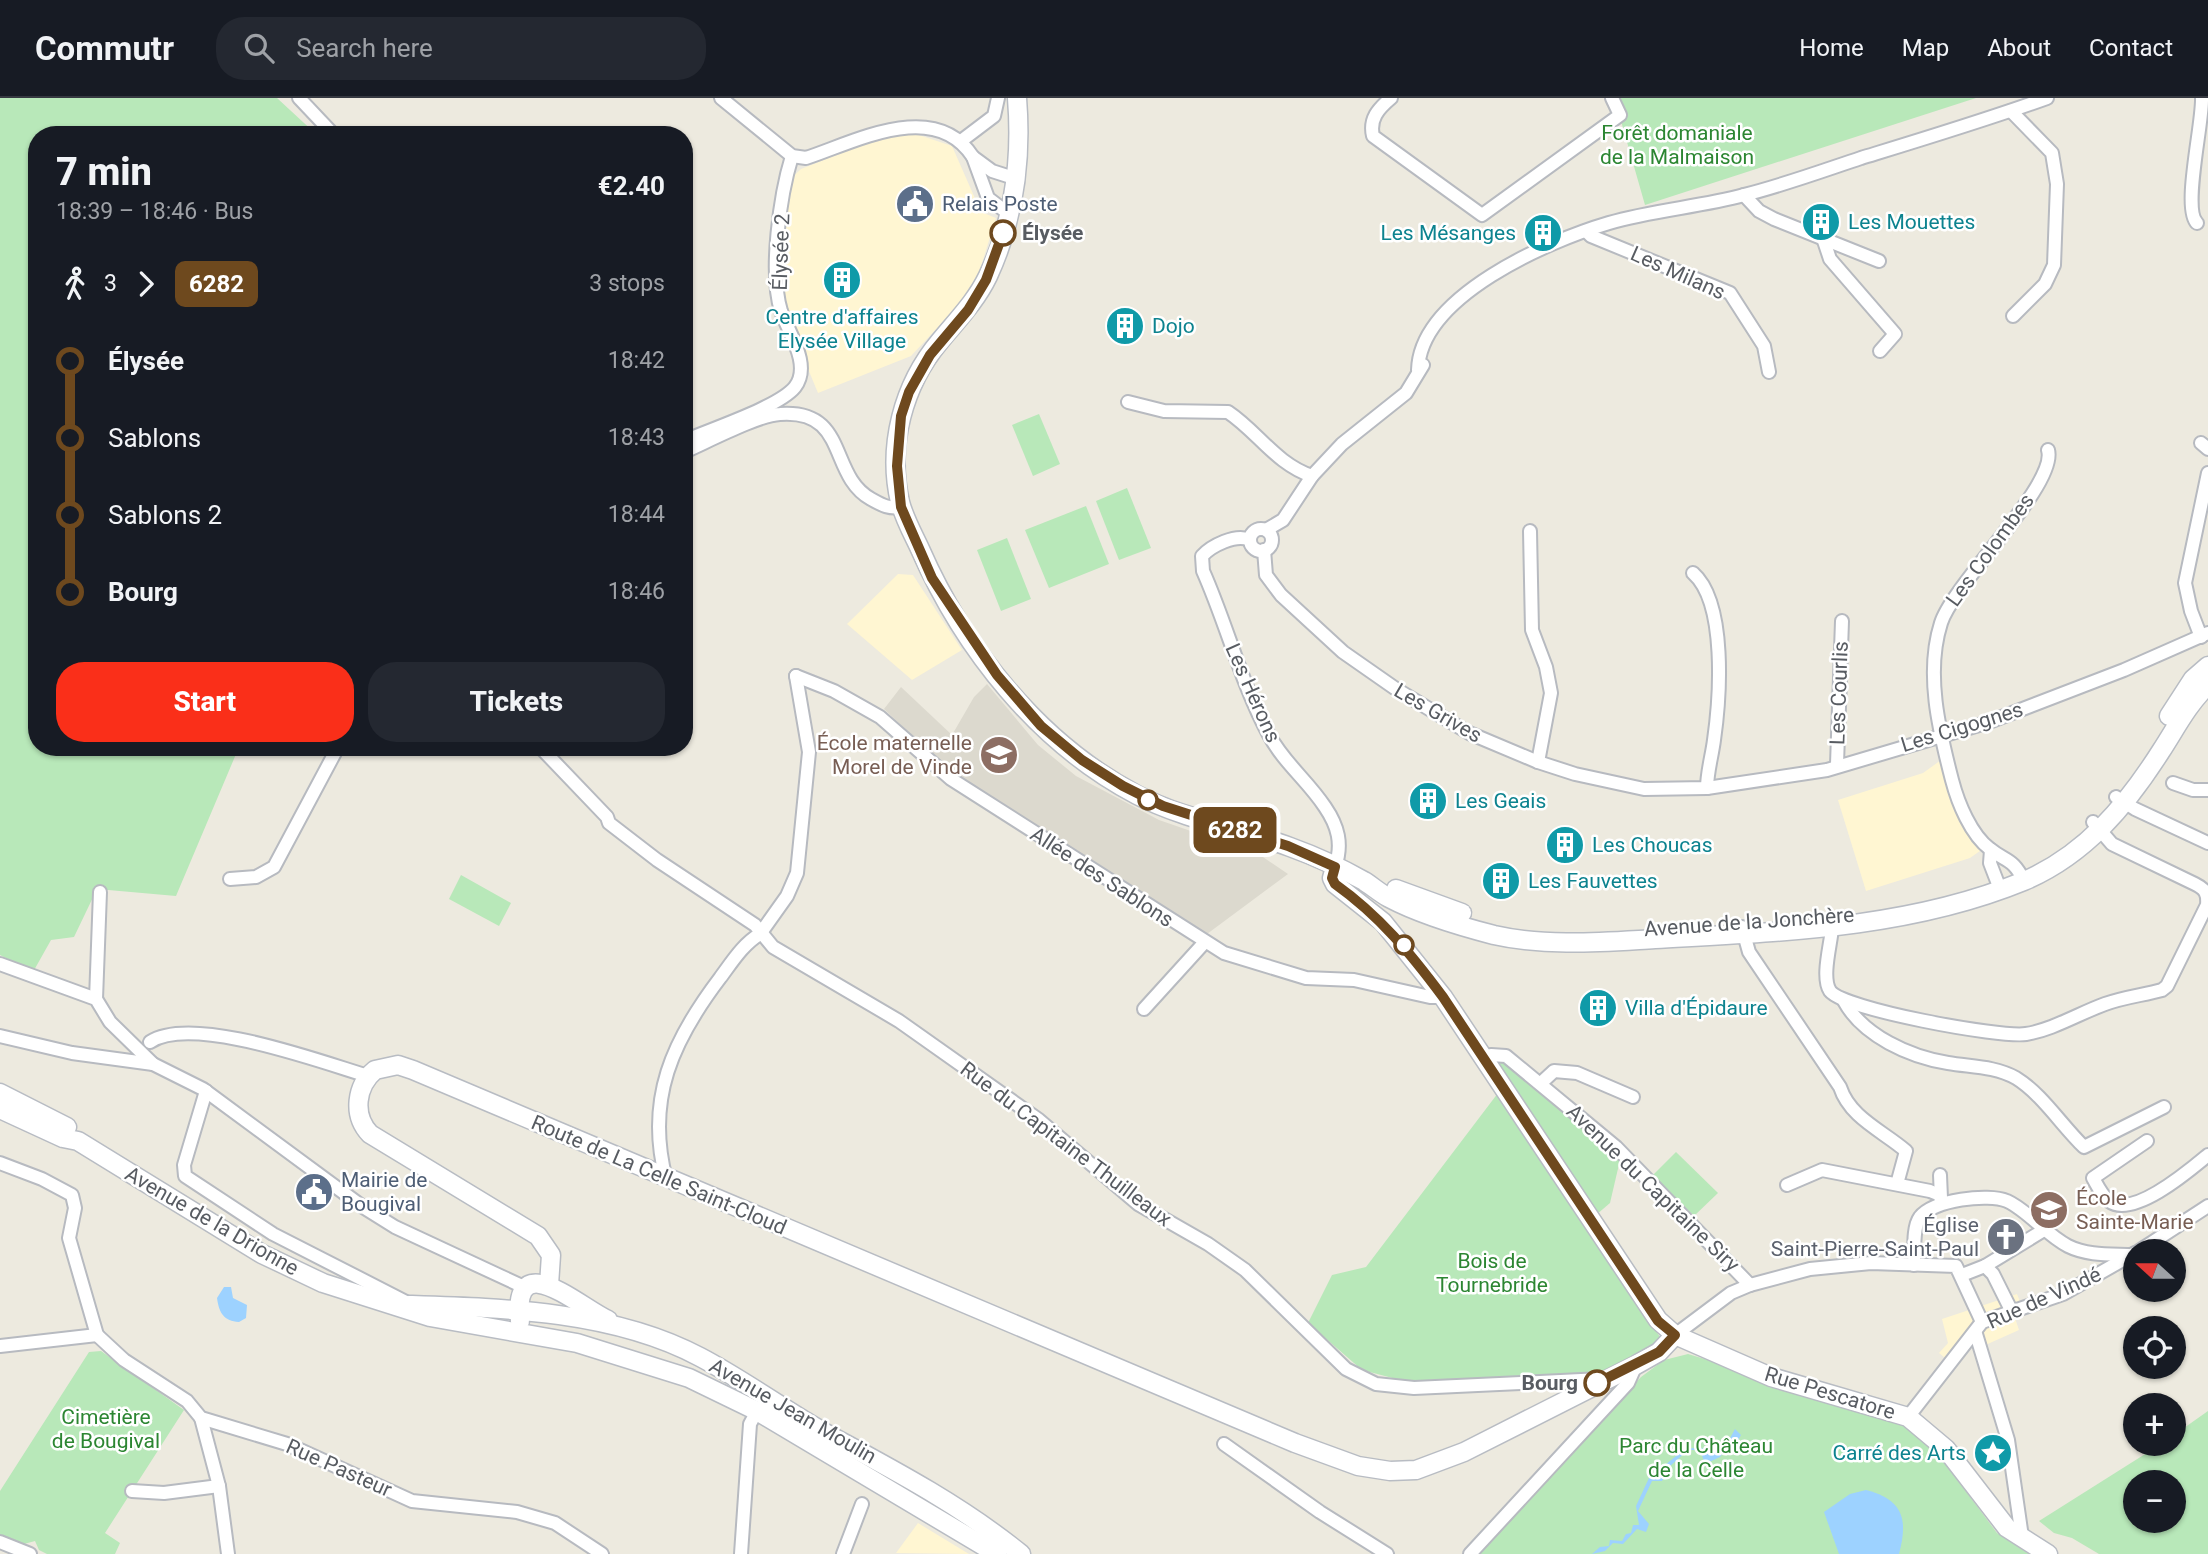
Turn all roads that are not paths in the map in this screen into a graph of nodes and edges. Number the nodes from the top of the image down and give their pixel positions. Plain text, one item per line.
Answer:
1 (299, 98) edge
2 (721, 98) edge
3 (998, 98) edge
4 (1017, 98) edge
5 (1391, 98) edge
6 (1612, 98) edge
7 (2048, 98) edge
8 (2202, 98) edge
9 (2011, 111) junction
10 (325, 126) edge
11 (961, 141) junction
12 (792, 156) junction
13 (973, 157) junction
14 (1017, 179) junction
15 (1744, 195) junction
16 (1009, 214) junction
17 (2197, 223) dead end
18 (1586, 230) junction
19 (1822, 239) junction
20 (1879, 261) dead end
21 (2013, 316) dead end
22 (1880, 351) dead end
23 (1769, 372) dead end
24 (1128, 402) dead end
25 (693, 437) edge
26 (693, 448) edge
27 (2048, 450) dead end
28 (2208, 473) edge
29 (1312, 476) junction
30 (901, 507) junction
31 (1266, 530) junction
32 (1530, 531) dead end
33 (1250, 540) junction
34 (1264, 550) junction
35 (1693, 573) dead end
36 (1842, 621) dead end
37 (2205, 635) edge
38 (2208, 666) edge
39 (2208, 685) edge
40 (1942, 734) junction
41 (333, 756) edge
42 (549, 756) edge
43 (1538, 762) junction
44 (1837, 764) junction
45 (2174, 783) dead end
46 (1707, 788) junction
47 (1670, 790) joint
48 (2208, 790) edge
49 (2121, 800) junction
50 (2096, 826) junction
51 (2208, 843) edge
52 (1990, 850) junction
53 (1335, 867) junction
54 (2022, 877) junction
55 (230, 878) dead end
56 (1999, 885) junction
57 (100, 892) dead end
58 (1830, 924) junction
59 (1743, 930) junction
60 (760, 934) junction
61 (1205, 943) junction
62 (0, 964) edge
63 (1443, 997) junction
64 (96, 999) junction
65 (1844, 1002) junction
66 (1144, 1009) dead end
67 (0, 1036) edge
68 (150, 1042) dead end
69 (1484, 1059) junction
70 (153, 1064) junction
71 (368, 1076) junction
72 (1541, 1083) junction
73 (206, 1091) junction
74 (0, 1093) edge
75 (1633, 1097) dead end
76 (2164, 1107) dead end
77 (0, 1109) edge
78 (78, 1141) junction
79 (2147, 1141) dead end
80 (2208, 1155) edge
81 (0, 1164) edge
82 (1940, 1175) dead end
83 (666, 1179) junction
84 (1897, 1184) junction
85 (1787, 1185) dead end
86 (1941, 1200) junction
87 (2208, 1206) edge
88 (2044, 1230) junction
89 (2157, 1239) edge
90 (2123, 1253) edge
91 (2123, 1260) edge
92 (337, 1265) junction
93 (1914, 1265) junction
94 (1985, 1266) junction
95 (1962, 1275) junction
96 (309, 1277) junction
97 (549, 1285) junction
98 (1750, 1285) junction
99 (570, 1296) junction
100 (520, 1300) junction
101 (391, 1304) junction
102 (412, 1305) junction
103 (2011, 1310) junction
104 (544, 1315) joint
105 (566, 1317) junction
106 (1979, 1328) junction
107 (522, 1331) junction
108 (633, 1331) junction
109 (92, 1335) junction
110 (542, 1335) joint
111 (1675, 1335) junction
112 (562, 1339) junction
113 (0, 1346) edge
114 (1636, 1365) junction
115 (1606, 1379) junction
116 (757, 1411) junction
117 (1908, 1417) junction
118 (201, 1418) junction
119 (1224, 1444) dead end
120 (219, 1486) junction
121 (132, 1491) dead end
122 (862, 1504) dead end
123 (2022, 1537) junction
124 (0, 1542) edge
125 (30, 1554) edge
126 (228, 1554) edge
127 (602, 1554) edge
128 (741, 1554) edge
129 (843, 1554) edge
130 (997, 1554) edge
131 (1021, 1554) edge
132 (1387, 1554) edge
133 (1470, 1554) edge
134 (2048, 1554) edge

1 - 10 street
2 - 12 street
3 - 11 street
4 - 14 street, Avenue de la Jonchère
5 - 6 street
7 - 9 street
8 - 17 street
9 - 15 street
9 - 21 street
11 - 12 street
11 - 13 street
12 - 25 street, Élysée 2
13 - 14 street
13 - 16 street
14 - 16 street, Avenue de la Jonchère
15 - 18 street
15 - 19 street
16 - 30 street, Avenue de la Jonchère
18 - 23 street, Les Milans
18 - 29 street
19 - 20 street
19 - 22 street
24 - 29 street
26 - 30 street
27 - 40 street, Les Colombes
28 - 37 street
29 - 31 street
30 - 53 street, Avenue de la Jonchère
31 - 33 street
31 - 34 street
32 - 43 street
33 - 34 street
33 - 53 street, Les Hérons
34 - 43 street, Les Grives
35 - 46 street
36 - 44 street, Les Courlis
37 - 40 street, Les Cigognes
38 - 49 street, Avenue de la Jonchère
39 - 49 street, Avenue de la Jonchère
40 - 44 street, Les Cigognes
40 - 52 street, Les Colombes
41 - 55 street
42 - 60 street, Rue du Capitaine Thuilleaux
43 - 47 street, Les Grives
44 - 46 street, Les Cigognes
45 - 48 street
46 - 47 street, Les Cigognes
49 - 50 street, Avenue de la Jonchère
49 - 51 street
50 - 54 street, Avenue de la Jonchère
50 - 65 street
52 - 54 street, Les Colombes
52 - 56 street, Les Colombes
53 - 59 street, Avenue de la Jonchère
53 - 63 street
54 - 56 street, Avenue de la Jonchère
56 - 58 street, Avenue de la Jonchère
57 - 64 street
58 - 59 street, Avenue de la Jonchère
58 - 65 street
59 - 84 street
60 - 61 street, Allée des Sablons
60 - 83 street
60 - 115 street, Rue du Capitaine Thuilleaux
61 - 63 street, Allée des Sablons
61 - 66 street
62 - 64 street
63 - 69 street
64 - 70 street
65 - 76 street
67 - 70 street
68 - 71 street
69 - 72 street, Avenue du Capitaine Siry
69 - 111 street
70 - 73 street
71 - 83 street, Route de La Celle Saint-Cloud
71 - 97 street
72 - 75 street
72 - 98 street, Avenue du Capitaine Siry
73 - 92 street
73 - 100 street
74 - 78 street, Avenue de la Drionne
77 - 78 street, Avenue de la Drionne
78 - 96 street, Avenue de la Drionne
79 - 80 street
81 - 109 street
82 - 86 street
83 - 115 street, Route de La Celle Saint-Cloud
84 - 85 street
84 - 86 street
86 - 88 street
86 - 93 street
87 - 89 street, Rue de Vindé
88 - 90 street
88 - 94 street
91 - 103 street, Rue de Vindé
92 - 96 street
92 - 102 street
93 - 95 street
93 - 98 street
94 - 95 street
94 - 103 street
95 - 106 street
96 - 101 street, Avenue de la Drionne
97 - 99 street
97 - 100 street
98 - 111 street
99 - 105 street
99 - 108 street
100 - 102 street, Avenue de la Drionne
100 - 104 street, Avenue de la Drionne
100 - 107 street
101 - 102 street, Avenue de la Drionne
101 - 107 street, Avenue de la Drionne
103 - 106 street, Rue de Vindé
104 - 105 street, Avenue Jean Moulin
105 - 108 street, Avenue Jean Moulin
105 - 112 street
106 - 117 street, Rue de Vindé
106 - 123 street
107 - 110 street, Avenue de la Drionne
108 - 131 street, Avenue Jean Moulin
109 - 113 street
109 - 118 street, Rue Pasteur
110 - 112 street, Avenue Jean Moulin
111 - 114 street, Route de La Celle Saint-Cloud
111 - 117 street, Rue Pescatore
112 - 116 street, Avenue Jean Moulin
114 - 115 street, Route de La Celle Saint-Cloud
114 - 133 street
116 - 128 street
116 - 130 street, Avenue Jean Moulin
117 - 123 street, Rue Pescatore
118 - 120 street
118 - 127 street, Rue Pasteur
119 - 132 street
120 - 121 street
120 - 126 street
122 - 129 street
123 - 134 street, Rue Pescatore
124 - 125 street

